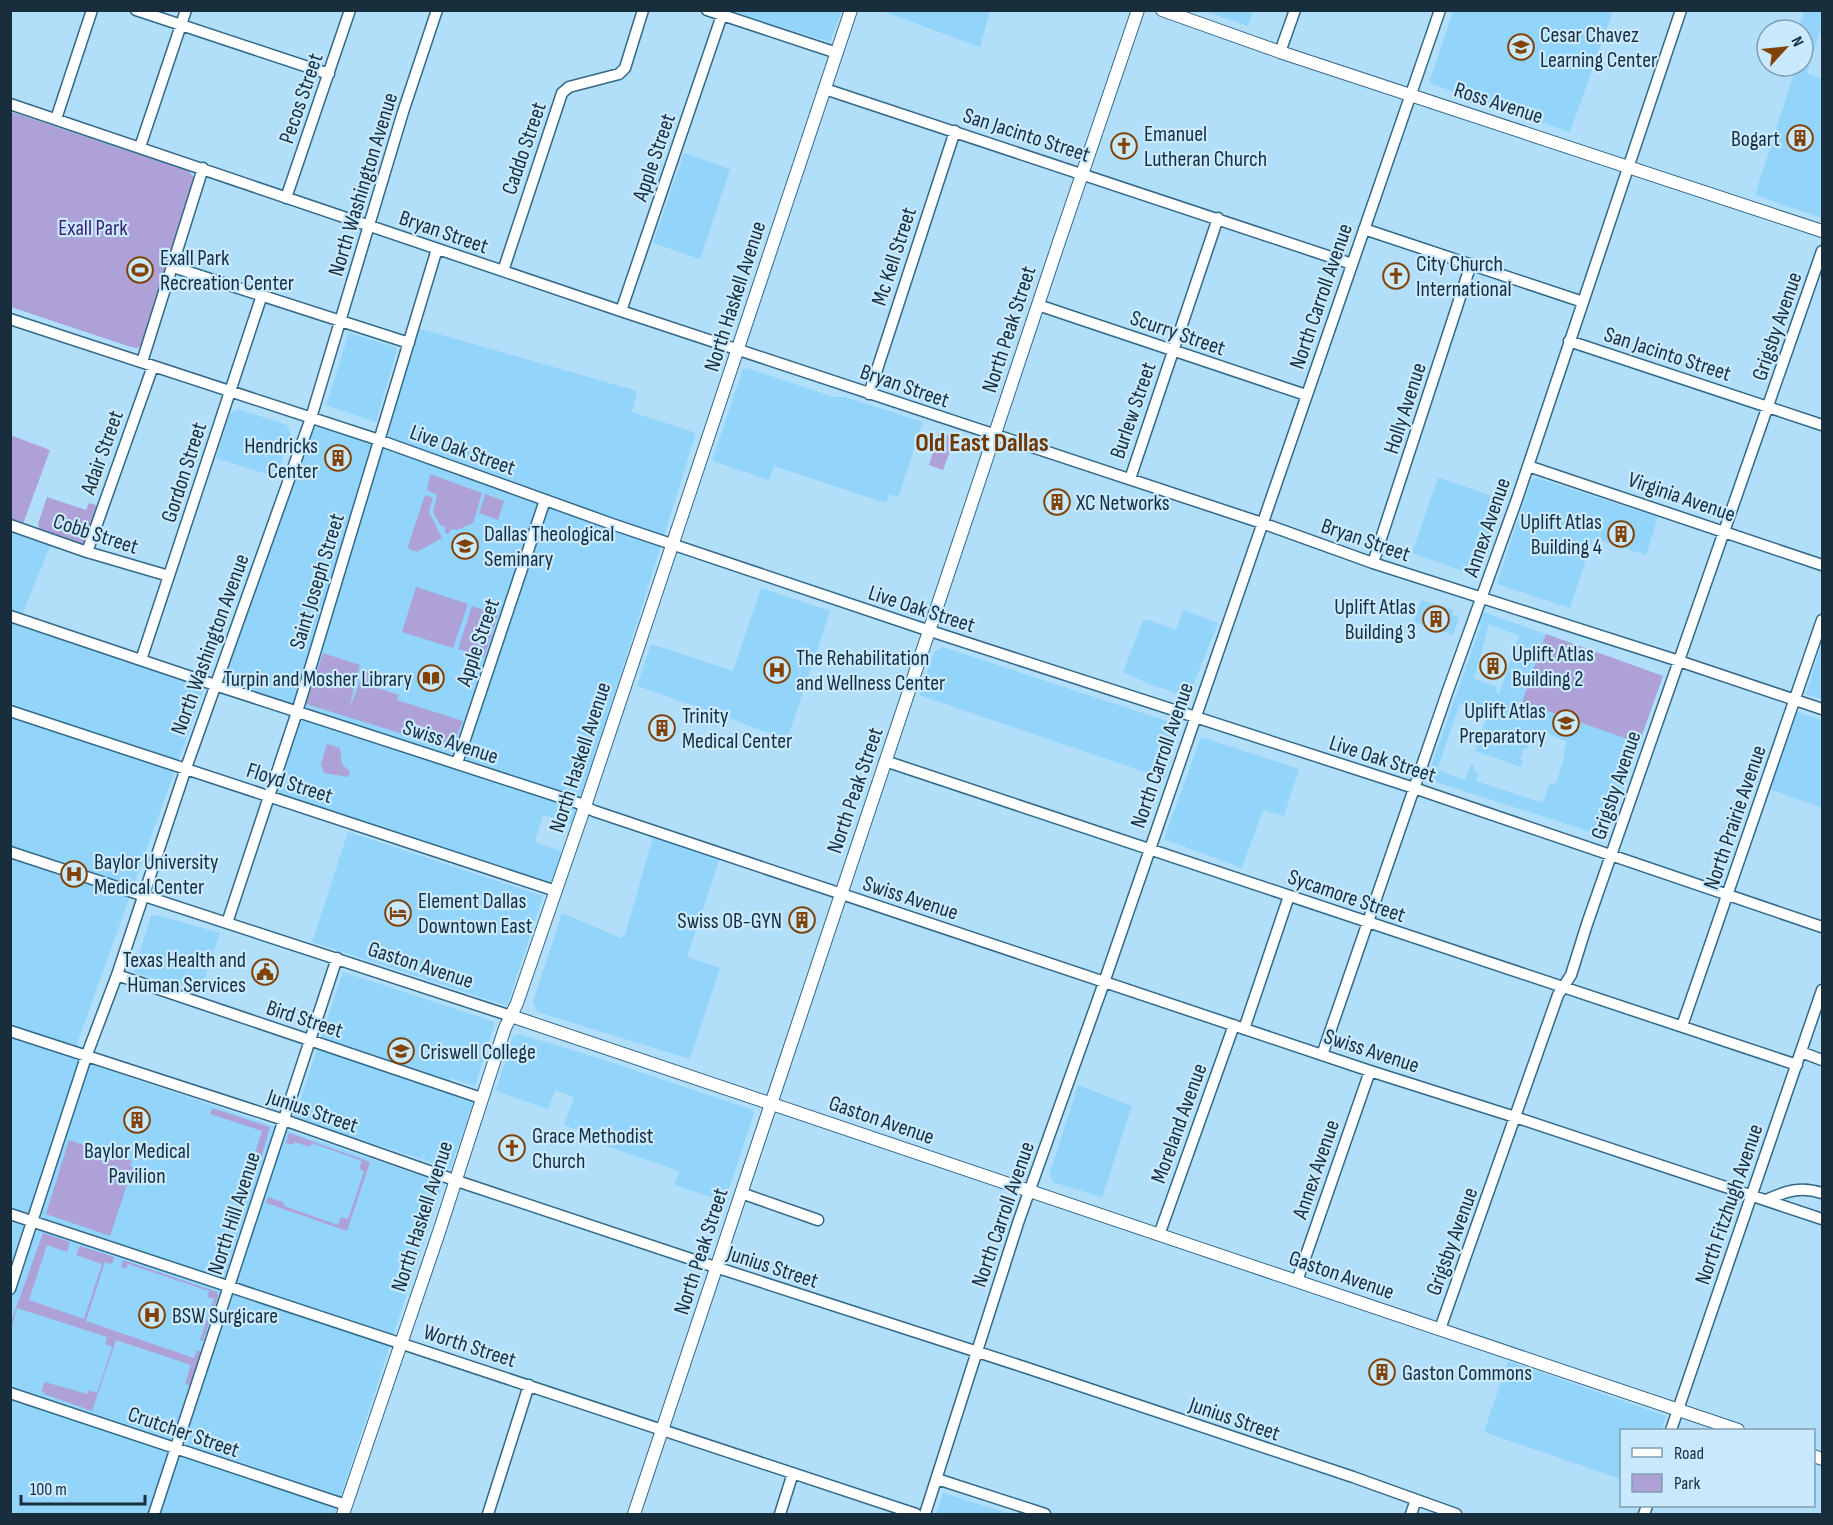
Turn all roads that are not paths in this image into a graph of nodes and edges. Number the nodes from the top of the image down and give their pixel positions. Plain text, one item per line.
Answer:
1 (92, 10) edge
2 (136, 10) edge
3 (186, 10) edge
4 (350, 10) edge
5 (437, 10) edge
6 (643, 10) edge
7 (707, 10) edge
8 (852, 10) edge
9 (1138, 10) edge
10 (1162, 10) edge
11 (1295, 10) edge
12 (1440, 10) edge
13 (1681, 10) edge
14 (722, 15) junction
15 (181, 25) junction
16 (1280, 52) junction
17 (837, 53) junction
18 (329, 74) junction
19 (825, 89) junction
20 (1410, 95) junction
21 (10, 104) edge
22 (56, 119) junction
23 (955, 131) junction
24 (140, 147) junction
25 (1629, 167) junction
26 (203, 168) junction
27 (1082, 173) junction
28 (286, 198) junction
29 (1218, 218) junction
30 (369, 227) junction
31 (1364, 229) junction
32 (1822, 231) edge
33 (437, 249) junction
34 (1822, 251) edge
35 (1352, 264) junction
36 (1471, 264) junction
37 (173, 267) junction
38 (502, 271) junction
39 (262, 295) junction
40 (1583, 302) junction
41 (1038, 305) junction
42 (621, 311) junction
43 (10, 319) edge
44 (341, 321) junction
45 (1569, 341) junction
46 (409, 343) junction
47 (738, 350) junction
48 (1173, 351) junction
49 (142, 362) junction
50 (153, 366) junction
51 (231, 392) junction
52 (869, 394) junction
53 (1306, 395) junction
54 (1768, 407) junction
55 (311, 418) junction
56 (1822, 425) edge
57 (994, 436) junction
58 (380, 440) junction
59 (1528, 466) junction
60 (1130, 479) junction
61 (545, 500) junction
62 (1262, 523) junction
63 (10, 525) edge
64 (1725, 531) junction
65 (672, 544) junction
66 (87, 552) junction
67 (1373, 563) junction
68 (1822, 565) edge
69 (169, 576) junction
70 (1481, 599) junction
71 (10, 616) edge
72 (1822, 620) edge
73 (930, 631) junction
74 (141, 660) junction
75 (1679, 661) junction
76 (215, 685) junction
77 (1795, 700) junction
78 (1822, 709) edge
79 (10, 711) edge
80 (297, 712) junction
81 (1194, 717) junction
82 (885, 761) junction
83 (457, 763) junction
84 (186, 768) junction
85 (1415, 788) junction
86 (269, 796) junction
87 (585, 806) junction
88 (1149, 849) junction
89 (10, 852) edge
90 (1612, 855) junction
91 (556, 891) junction
92 (841, 894) junction
93 (1727, 894) junction
94 (143, 895) junction
95 (1289, 896) junction
96 (227, 923) junction
97 (1369, 924) junction
98 (1822, 927) edge
99 (338, 958) junction
100 (117, 975) junction
101 (1104, 982) junction
102 (1563, 986) junction
103 (1822, 990) edge
104 (511, 1016) junction
105 (1682, 1026) junction
106 (1239, 1027) junction
107 (10, 1031) edge
108 (310, 1040) junction
109 (1801, 1052) junction
110 (1322, 1055) junction
111 (86, 1057) junction
112 (1822, 1060) edge
113 (1797, 1065) junction
114 (1370, 1071) junction
115 (482, 1098) junction
116 (771, 1104) junction
117 (1515, 1117) junction
118 (284, 1120) junction
119 (455, 1180) junction
120 (1030, 1191) junction
121 (741, 1193) junction
122 (1822, 1193) edge
123 (1751, 1196) junction
124 (1766, 1200) junction
125 (10, 1214) edge
126 (1822, 1219) edge
127 (818, 1220) dead end
128 (34, 1222) junction
129 (1159, 1234) junction
130 (716, 1268) junction
131 (1297, 1281) junction
132 (230, 1286) junction
133 (10, 1289) edge
134 (1440, 1329) junction
135 (401, 1342) junction
136 (978, 1353) junction
137 (529, 1385) junction
138 (10, 1393) edge
139 (1678, 1410) junction
140 (1672, 1429) edge
141 (1732, 1429) edge
142 (662, 1430) junction
143 (176, 1448) junction
144 (793, 1473) junction
145 (937, 1479) junction
146 (1416, 1500) junction
147 (344, 1510) edge
148 (154, 1515) edge
149 (488, 1515) edge
150 (634, 1515) edge
151 (780, 1515) edge
152 (916, 1515) edge
153 (925, 1515) edge
154 (1045, 1515) edge
155 (1411, 1515) edge
156 (1456, 1515) edge

1 - 22 street
2 - 15 street
3 - 15 street
4 - 18 street, Pecos Street
5 - 30 street, North Washington Avenue
6 - 38 street, Caddo Street
7 - 14 street
8 - 17 main road, North Haskell Avenue
9 - 27 main road, North Peak Street
10 - 16 main road, Ross Avenue
11 - 16 street
12 - 20 street, North Carroll Avenue
13 - 25 street, Annex Avenue
14 - 17 street
14 - 42 street, Apple Street
15 - 18 street
15 - 24 street
16 - 20 main road, Ross Avenue
17 - 19 main road, North Haskell Avenue
18 - 28 street, Pecos Street
19 - 23 street, San Jacinto Street
19 - 47 main road, North Haskell Avenue
20 - 25 main road, Ross Avenue
20 - 31 street, North Carroll Avenue
21 - 22 street, Bryan Street
22 - 24 street, Bryan Street
23 - 27 street, San Jacinto Street
23 - 52 street, Mc Kell Street
24 - 26 street, Bryan Street
25 - 32 main road, Ross Avenue
25 - 40 street, Annex Avenue
26 - 28 street, Bryan Street
26 - 37 street
27 - 29 street, San Jacinto Street
27 - 41 main road, North Peak Street
28 - 30 street, Bryan Street
29 - 35 street, San Jacinto Street
29 - 48 street, Burlew Street
30 - 33 street, Bryan Street
30 - 44 street, North Washington Avenue
31 - 35 street, North Carroll Avenue
31 - 36 street, San Jacinto Street
33 - 38 street, Bryan Street
33 - 46 street, Saint Joseph Street
34 - 54 street, Grigsby Avenue
35 - 53 street, North Carroll Avenue
36 - 40 street, San Jacinto Street
36 - 67 street, Holly Avenue
37 - 39 street
37 - 49 street
38 - 42 street, Bryan Street
39 - 44 street
39 - 51 street, Gordon Street
40 - 45 street, Annex Avenue
41 - 48 street, Scurry Street
41 - 57 main road, North Peak Street
42 - 47 street, Bryan Street
43 - 49 street, Live Oak Street
44 - 46 street
44 - 55 street, North Washington Avenue
45 - 54 street, San Jacinto Street
45 - 59 street, Annex Avenue
46 - 58 street, Saint Joseph Street
47 - 52 street, Bryan Street
47 - 65 main road, North Haskell Avenue
48 - 53 street, Scurry Street
48 - 60 street, Burlew Street
49 - 50 street, Live Oak Street
50 - 51 street, Live Oak Street
50 - 66 street, Adair Street
51 - 55 street, Live Oak Street
51 - 69 street, Gordon Street
52 - 57 street, Bryan Street
53 - 62 street, North Carroll Avenue
54 - 56 street, San Jacinto Street
54 - 64 street, Grigsby Avenue
55 - 58 street, Live Oak Street
55 - 76 street, North Washington Avenue
57 - 60 street, Bryan Street
57 - 73 main road, North Peak Street
58 - 61 street, Live Oak Street
58 - 80 street, Saint Joseph Street
59 - 64 street, Virginia Avenue
59 - 70 street, Annex Avenue
60 - 62 street, Bryan Street
61 - 65 street, Live Oak Street
61 - 83 street, Apple Street
62 - 67 street, Bryan Street
62 - 81 street, North Carroll Avenue
63 - 66 street, Cobb Street
64 - 68 street, Virginia Avenue
64 - 75 street, Grigsby Avenue
65 - 73 street, Live Oak Street
65 - 87 main road, North Haskell Avenue
66 - 69 street, Cobb Street
67 - 70 street, Bryan Street
69 - 74 street, Gordon Street
70 - 75 street, Bryan Street
70 - 85 street, Annex Avenue
71 - 74 street, Swiss Avenue
72 - 77 street, North Prairie Avenue
73 - 81 street, Live Oak Street
73 - 82 main road, North Peak Street
74 - 76 street, Swiss Avenue
75 - 77 street, Bryan Street
75 - 90 street, Grigsby Avenue
76 - 80 street, Swiss Avenue
76 - 84 street, North Washington Avenue
77 - 78 street, Bryan Street
77 - 93 street, North Prairie Avenue
79 - 84 street, Floyd Street
80 - 83 street, Swiss Avenue
80 - 86 street, Saint Joseph Street
81 - 85 street, Live Oak Street
81 - 88 street, North Carroll Avenue
82 - 88 street, Sycamore Street
82 - 92 main road, North Peak Street
83 - 87 street, Swiss Avenue
84 - 86 street, Floyd Street
84 - 94 street, North Washington Avenue
85 - 90 street, Live Oak Street
85 - 97 street, Annex Avenue
86 - 91 street, Floyd Street
86 - 96 street, Saint Joseph Street
87 - 91 main road, North Haskell Avenue
87 - 92 street, Swiss Avenue
88 - 95 street, Sycamore Street
88 - 101 street, North Carroll Avenue
89 - 94 street, Gaston Avenue
90 - 93 street, Live Oak Street
90 - 102 street, Grigsby Avenue
91 - 104 main road, North Haskell Avenue
92 - 101 street, Swiss Avenue
92 - 116 main road, North Peak Street
93 - 98 street, Live Oak Street
93 - 105 street, North Prairie Avenue
94 - 96 street, Gaston Avenue
94 - 100 street, North Washington Avenue
95 - 97 street, Sycamore Street
95 - 106 street, Moreland Avenue
96 - 99 street, Gaston Avenue
97 - 102 street, Sycamore Street
97 - 110 street, Annex Avenue
99 - 104 street, Gaston Avenue
99 - 108 street, North Hill Avenue
100 - 108 street, Bird Street
100 - 111 street, North Washington Avenue
101 - 106 street, Swiss Avenue
101 - 120 street, North Carroll Avenue
102 - 105 street, Sycamore Street
102 - 117 street, Grigsby Avenue
103 - 109 street, North Fitzhugh Avenue
104 - 115 main road, North Haskell Avenue
104 - 116 main road, Gaston Avenue
105 - 113 street, Sycamore Street
106 - 110 street, Swiss Avenue
106 - 129 street, Moreland Avenue
107 - 111 street, Junius Street
108 - 115 street, Bird Street
108 - 118 street, North Hill Avenue
109 - 112 street
109 - 113 street, North Fitzhugh Avenue
110 - 114 street, Swiss Avenue
111 - 118 street, Junius Street
111 - 128 street, North Washington Avenue
113 - 123 street, North Fitzhugh Avenue
114 - 117 street, Swiss Avenue
114 - 131 street, Annex Avenue
115 - 119 main road, North Haskell Avenue
116 - 120 main road, Gaston Avenue
116 - 121 main road, North Peak Street
117 - 123 street, Swiss Avenue
117 - 134 street, Grigsby Avenue
118 - 119 street, Junius Street
118 - 132 street, North Hill Avenue
119 - 130 street, Junius Street
119 - 135 main road, North Haskell Avenue
120 - 129 main road, Gaston Avenue
120 - 136 street, North Carroll Avenue
121 - 127 street
121 - 130 main road, North Peak Street
122 - 124 street
123 - 124 street, Swiss Avenue
123 - 139 street, North Fitzhugh Avenue
124 - 126 street, Swiss Avenue
125 - 128 street, Worth Street
128 - 132 street, Worth Street
128 - 133 street, North Washington Avenue
129 - 131 main road, Gaston Avenue
130 - 136 street, Junius Street
130 - 142 main road, North Peak Street
131 - 134 main road, Gaston Avenue
132 - 135 street, Worth Street
132 - 143 street, North Hill Avenue
134 - 139 main road, Gaston Avenue
135 - 137 street, Worth Street
135 - 147 main road, North Haskell Avenue
136 - 145 street, North Carroll Avenue
136 - 146 street, Junius Street
137 - 142 street, Worth Street
137 - 149 street
138 - 143 street, Crutcher Street
139 - 140 street, North Fitzhugh Avenue
139 - 141 main road, Gaston Avenue
142 - 144 street, Worth Street
142 - 150 main road, North Peak Street
143 - 147 street, Crutcher Street
143 - 148 street, North Hill Avenue
144 - 151 street
144 - 152 street, Worth Street
145 - 153 street, North Carroll Avenue
145 - 154 street
146 - 155 street
146 - 156 street, Junius Street

